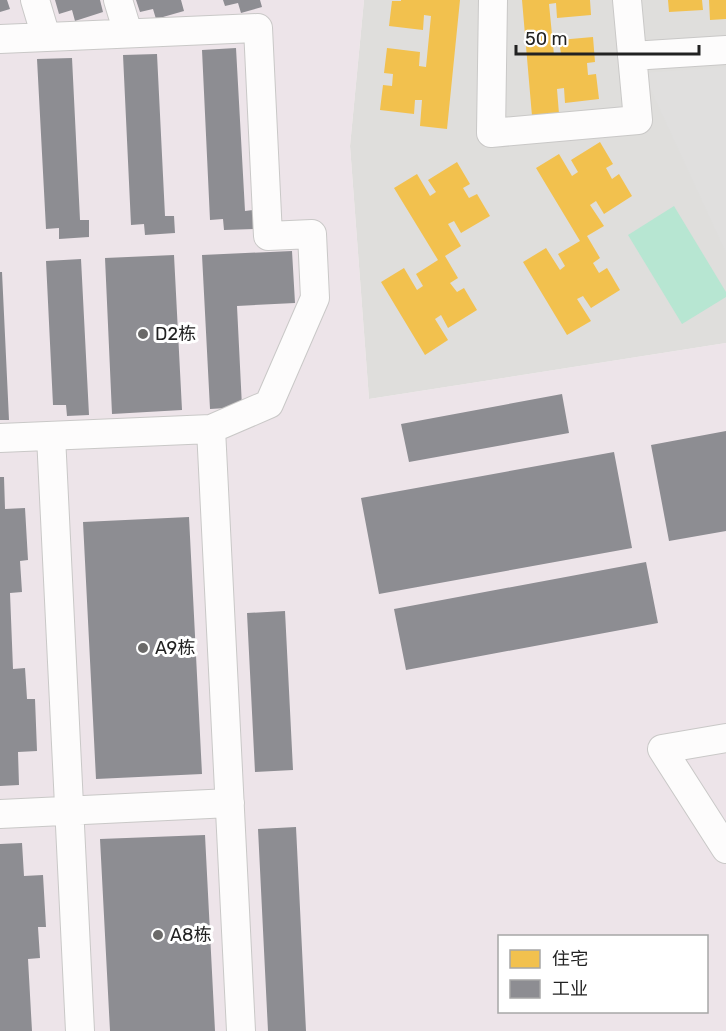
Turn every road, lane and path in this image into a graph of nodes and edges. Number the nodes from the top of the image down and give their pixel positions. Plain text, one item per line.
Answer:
1 (35, 0) edge
2 (118, 0) edge
3 (493, 0) edge
4 (627, 0) edge
5 (128, 33) junction
6 (46, 37) junction
7 (0, 39) edge
8 (726, 50) edge
9 (632, 56) junction
10 (212, 429) junction
11 (51, 436) junction
12 (0, 438) edge
13 (726, 738) edge
14 (230, 803) junction
15 (69, 810) junction
16 (0, 814) edge
17 (726, 849) edge
18 (80, 1031) edge
19 (241, 1031) edge

1 - 6 street
2 - 5 street
3 - 9 street
4 - 9 street
5 - 6 street
5 - 10 street
6 - 7 street
8 - 9 street
10 - 11 street
10 - 14 street
11 - 12 street
11 - 15 street
13 - 17 street
14 - 15 street
14 - 19 street
15 - 16 street
15 - 18 street

